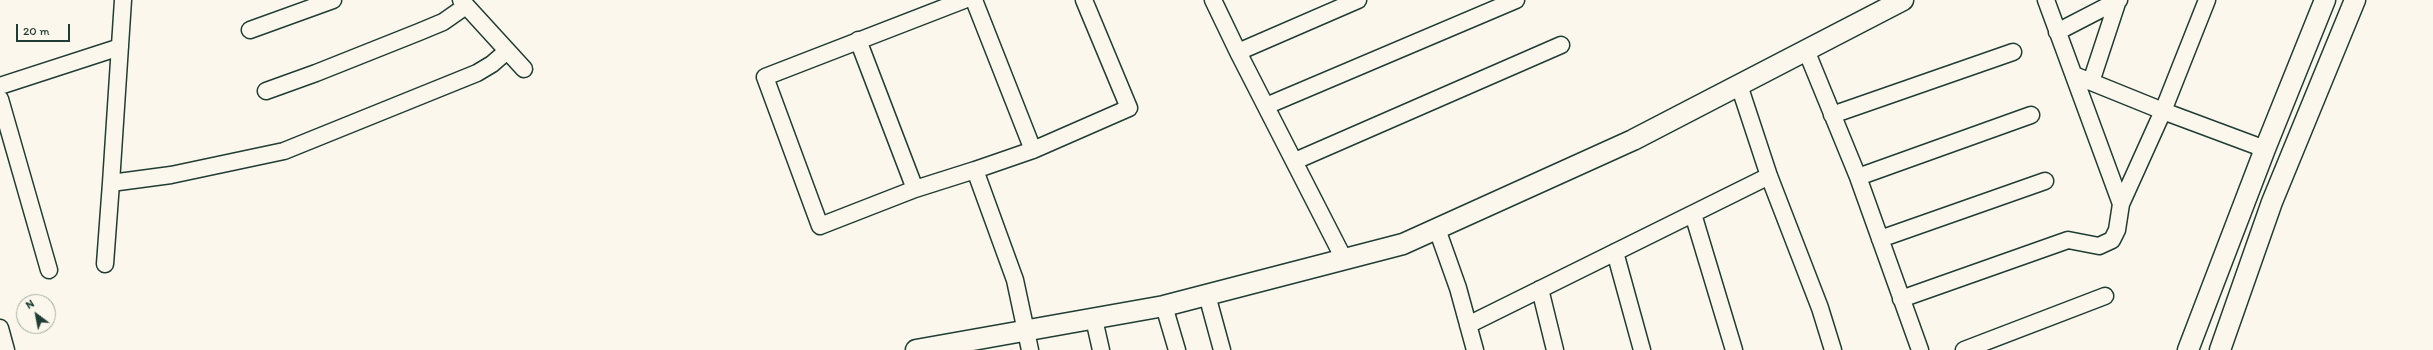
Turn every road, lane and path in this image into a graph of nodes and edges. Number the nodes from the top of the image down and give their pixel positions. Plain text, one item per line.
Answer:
1 (123, 0) edge
2 (333, 0) edge
3 (964, 0) edge
4 (974, 0) edge
5 (1084, 0) edge
6 (1214, 0) edge
7 (1358, 0) edge
8 (1516, 0) edge
9 (1903, 0) edge
10 (2046, 0) edge
11 (2119, 0) edge
12 (2207, 0) edge
13 (2325, 0) edge
14 (2355, 0) edge
15 (464, 3) edge
16 (250, 30) dead end
17 (2057, 32) junction
18 (858, 40) junction
19 (1561, 45) dead end
20 (120, 47) junction
21 (1806, 50) junction
22 (506, 51) junction
23 (1238, 52) junction
24 (2013, 52) dead end
25 (524, 69) dead end
26 (2074, 75) junction
27 (2091, 82) junction
28 (1739, 85) junction
29 (0, 86) edge
30 (266, 91) dead end
31 (0, 99) edge
32 (1266, 106) junction
33 (2163, 111) junction
34 (1832, 115) junction
35 (2031, 116) dead end
36 (2265, 149) junction
37 (1033, 150) junction
38 (1295, 161) junction
39 (975, 170) junction
40 (1769, 176) junction
41 (1858, 177) junction
42 (2045, 181) dead end
43 (111, 183) junction
44 (915, 189) junction
45 (2121, 204) junction
46 (1693, 214) junction
47 (1437, 229) junction
48 (1880, 239) junction
49 (1615, 252) junction
50 (1344, 259) junction
51 (104, 264) dead end
52 (50, 270) dead end
53 (1540, 289) junction
54 (1207, 295) junction
55 (2105, 296) dead end
56 (1901, 299) junction
57 (1164, 306) junction
58 (1094, 319) junction
59 (1468, 325) junction
60 (0, 328) edge
61 (1025, 329) junction
62 (961, 346) edge
63 (1470, 349) edge
64 (6, 350) edge
65 (916, 350) edge
66 (1030, 350) edge
67 (1101, 350) edge
68 (1177, 350) edge
69 (1222, 350) edge
70 (1555, 350) edge
71 (1642, 350) edge
72 (1734, 350) edge
73 (1833, 350) edge
74 (1920, 350) edge
75 (1964, 350) edge
76 (2188, 350) edge
77 (2220, 350) edge

1 - 20 street
2 - 16 street
3 - 18 street
4 - 37 street
5 - 37 street
6 - 23 street
7 - 23 street
8 - 32 street
9 - 21 street
10 - 17 street
11 - 17 street
11 - 27 street
12 - 33 street
13 - 36 street
14 - 77 street
15 - 22 street
15 - 30 street
17 - 26 street
18 - 44 street
18 - 44 street
19 - 38 street
20 - 29 street
20 - 43 street
21 - 28 street
21 - 34 street
22 - 25 street
22 - 43 street
23 - 32 street
24 - 34 street
26 - 27 street
26 - 45 street
27 - 33 street
28 - 40 street
28 - 47 street
31 - 52 street
32 - 38 street
33 - 36 street
33 - 45 street
34 - 41 street
35 - 41 street
36 - 76 street
37 - 39 street
38 - 50 street
39 - 44 street
39 - 61 street
40 - 46 street
40 - 73 street
41 - 48 street
42 - 48 street
43 - 51 street
45 - 56 street
46 - 49 street
46 - 72 street
47 - 50 street
47 - 59 street
48 - 56 street
49 - 53 street
49 - 71 street
50 - 54 street
53 - 59 street
53 - 70 street
54 - 57 street
54 - 69 street
55 - 75 street
56 - 74 street
57 - 58 street
57 - 68 street
58 - 61 street
58 - 67 street
59 - 63 street
60 - 64 street
61 - 62 street
61 - 66 street
62 - 65 street

